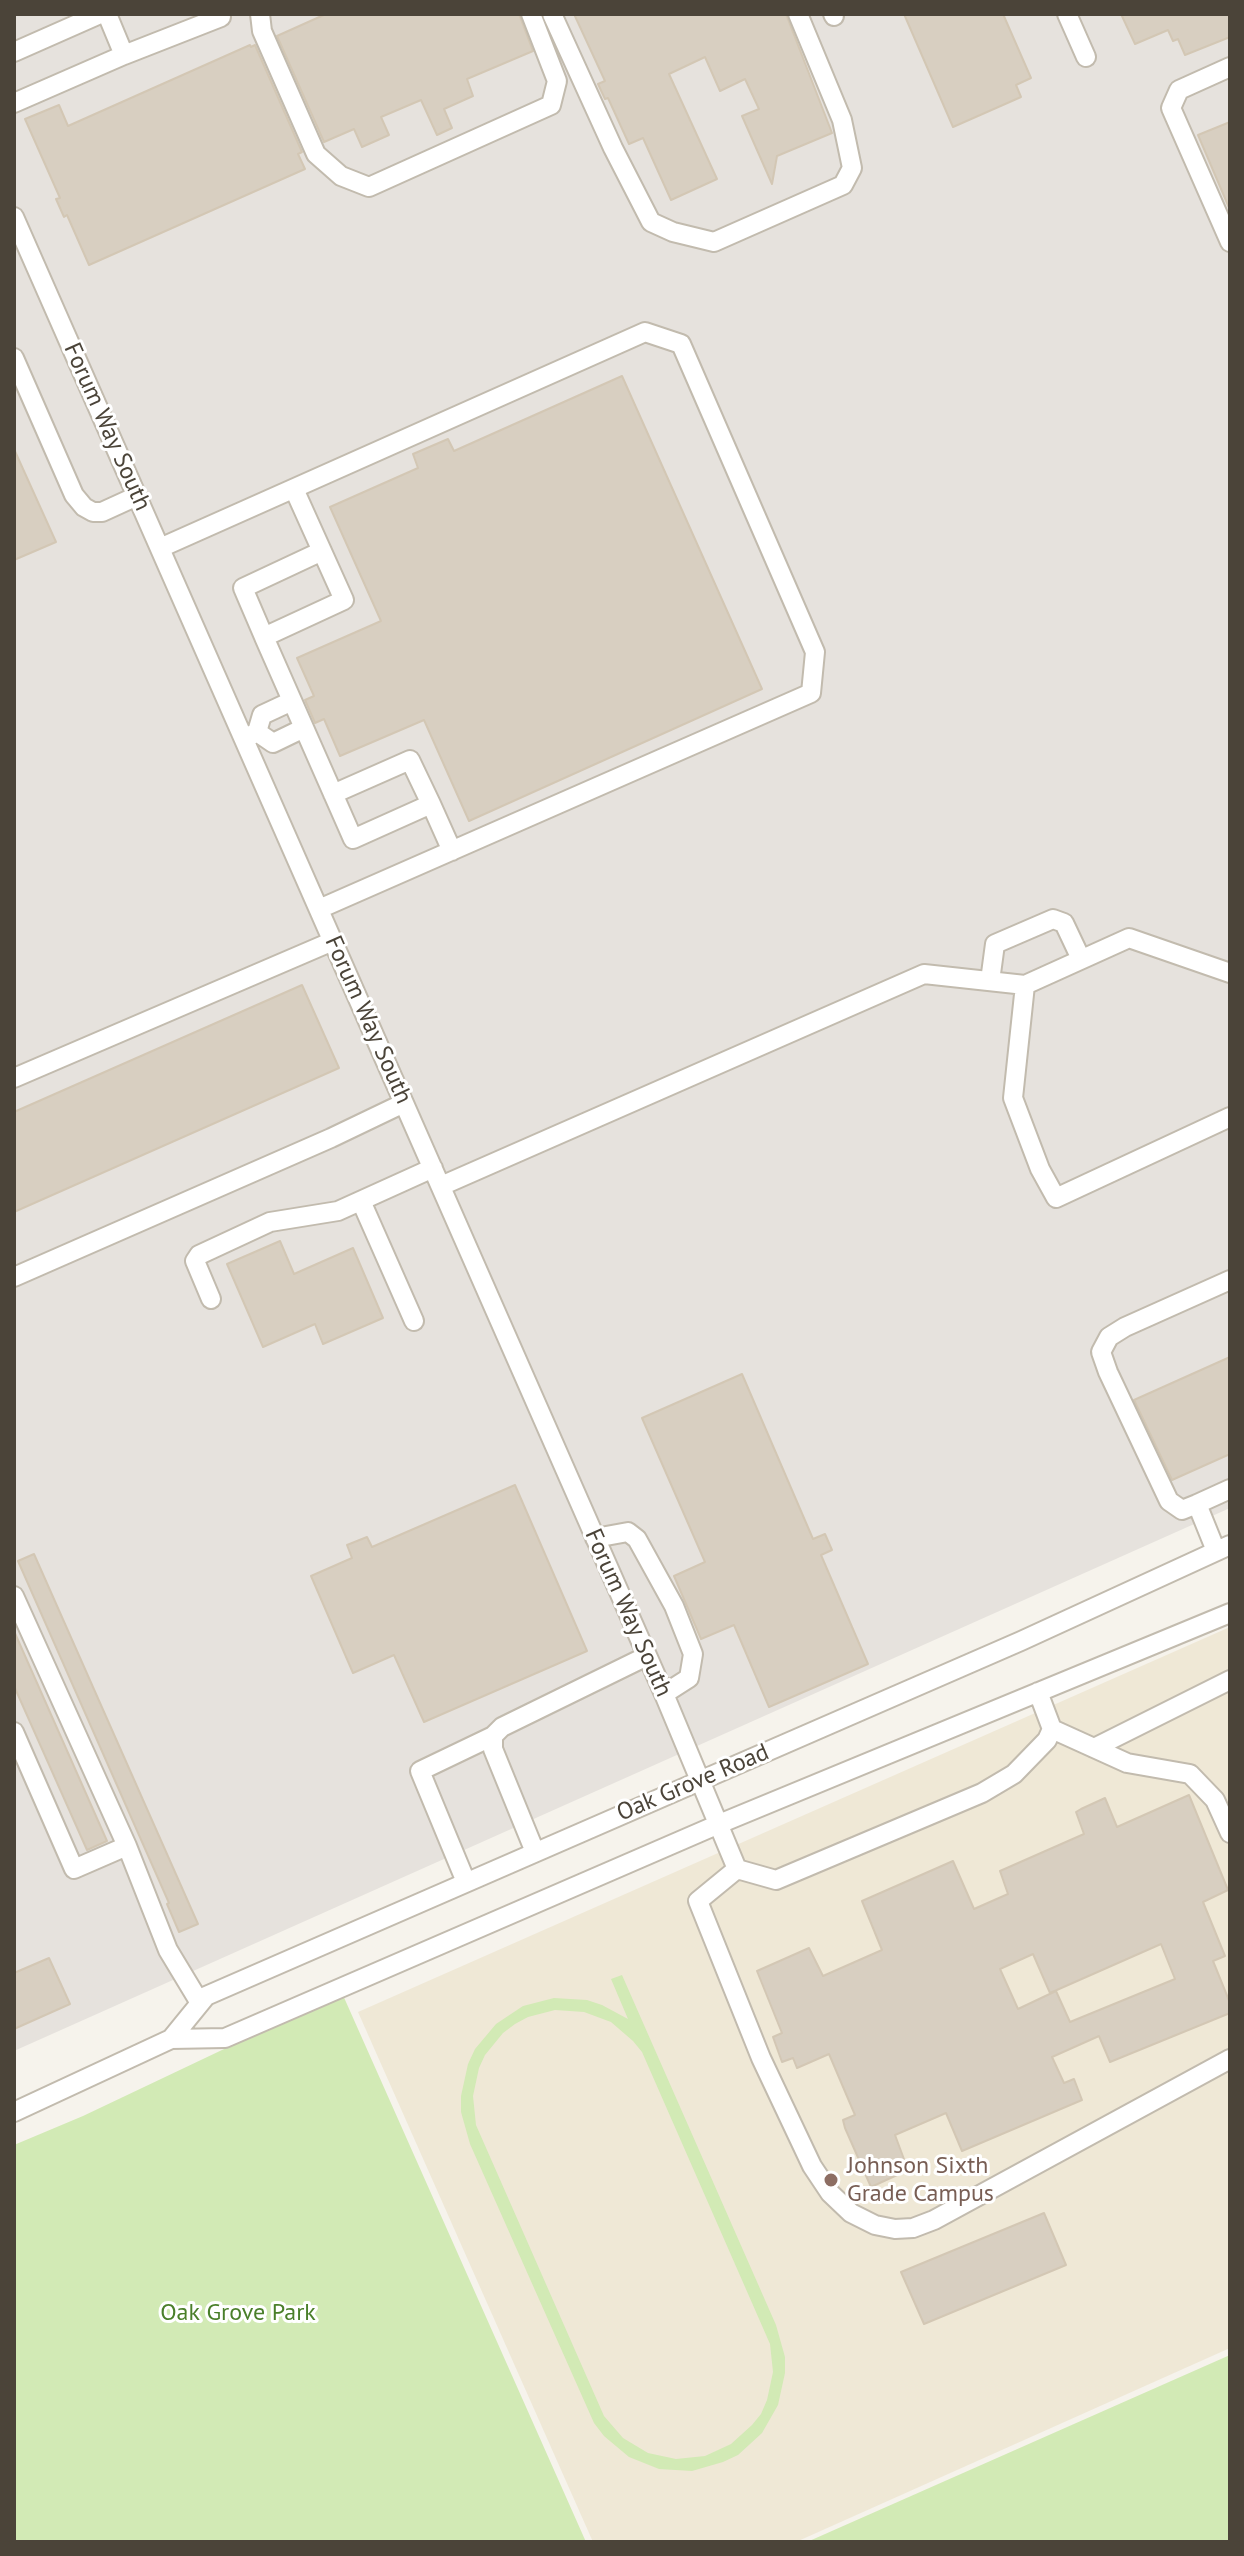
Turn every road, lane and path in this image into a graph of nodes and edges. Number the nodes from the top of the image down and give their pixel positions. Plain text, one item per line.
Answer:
1 (100, 14) edge
2 (107, 14) edge
3 (260, 14) edge
4 (531, 14) edge
5 (552, 14) edge
6 (798, 14) edge
7 (1067, 14) edge
8 (221, 17) dead end
9 (69, 20) edge
10 (14, 52) edge
11 (124, 55) junction
12 (1086, 57) dead end
13 (1230, 67) edge
14 (14, 103) edge
15 (14, 217) edge
16 (1230, 242) edge
17 (14, 358) edge
18 (294, 489) junction
19 (137, 496) junction
20 (160, 548) junction
21 (322, 551) junction
22 (264, 637) junction
23 (292, 701) junction
24 (304, 728) junction
25 (251, 736) junction
26 (333, 794) junction
27 (431, 804) junction
28 (452, 851) junction
29 (319, 909) junction
30 (333, 941) junction
31 (1081, 959) junction
32 (1230, 973) edge
33 (990, 981) junction
34 (1025, 985) junction
35 (14, 1078) edge
36 (404, 1103) junction
37 (1230, 1117) edge
38 (433, 1168) junction
39 (441, 1186) junction
40 (361, 1201) junction
41 (14, 1277) edge
42 (1230, 1280) edge
43 (211, 1299) dead end
44 (414, 1321) dead end
45 (1230, 1489) edge
46 (1197, 1504) junction
47 (595, 1538) junction
48 (1223, 1548) edge
49 (14, 1596) edge
50 (1230, 1613) edge
51 (647, 1656) junction
52 (1230, 1680) edge
53 (1038, 1692) junction
54 (664, 1694) junction
55 (1052, 1729) junction
56 (14, 1732) edge
57 (493, 1736) junction
58 (1094, 1748) junction
59 (701, 1779) junction
60 (719, 1824) junction
61 (1230, 1833) edge
62 (127, 1846) junction
63 (535, 1852) junction
64 (737, 1869) junction
65 (466, 1882) junction
66 (200, 2003) junction
67 (171, 2039) junction
68 (1230, 2059) edge
69 (14, 2112) edge

1 - 9 street
2 - 11 street
3 - 4 street
5 - 6 street
7 - 12 street
8 - 11 street
9 - 10 street
11 - 14 street
13 - 16 street
15 - 19 street, Forum Way South
17 - 19 street
18 - 20 street
18 - 21 street
18 - 28 street
19 - 20 street, Forum Way South
20 - 25 street, Forum Way South
21 - 22 street
21 - 22 street
22 - 23 street
23 - 24 street
23 - 25 street
24 - 25 street
24 - 26 street
25 - 29 street, Forum Way South
26 - 27 street
26 - 27 street
27 - 28 street
28 - 29 street
29 - 30 street, Forum Way South
30 - 35 street
30 - 36 street, Forum Way South
31 - 32 street
31 - 33 street
31 - 34 street
33 - 34 street
33 - 39 street
34 - 37 street
36 - 38 street, Forum Way South
36 - 41 street
38 - 39 street, Forum Way South
38 - 40 street
39 - 47 street, Forum Way South
40 - 43 street
40 - 44 street
42 - 46 street
45 - 46 street
46 - 48 street
47 - 51 street, Forum Way South
47 - 54 street
48 - 59 street, Oak Grove Road
49 - 62 street
50 - 53 street, Oak Grove Road
51 - 54 street, Forum Way South
51 - 57 street
52 - 58 street
53 - 55 street
53 - 60 street, Oak Grove Road
54 - 59 street, Forum Way South
55 - 58 street
55 - 64 street
56 - 62 street
57 - 63 street
57 - 65 street
58 - 61 street
59 - 60 street, Forum Way South
59 - 63 street, Oak Grove Road
60 - 64 street, Forum Way South
60 - 67 street, Oak Grove Road
62 - 66 street
63 - 65 street, Oak Grove Road
64 - 68 street
65 - 66 street, Oak Grove Road
66 - 67 street, Oak Grove Road
67 - 69 street, Oak Grove Road

